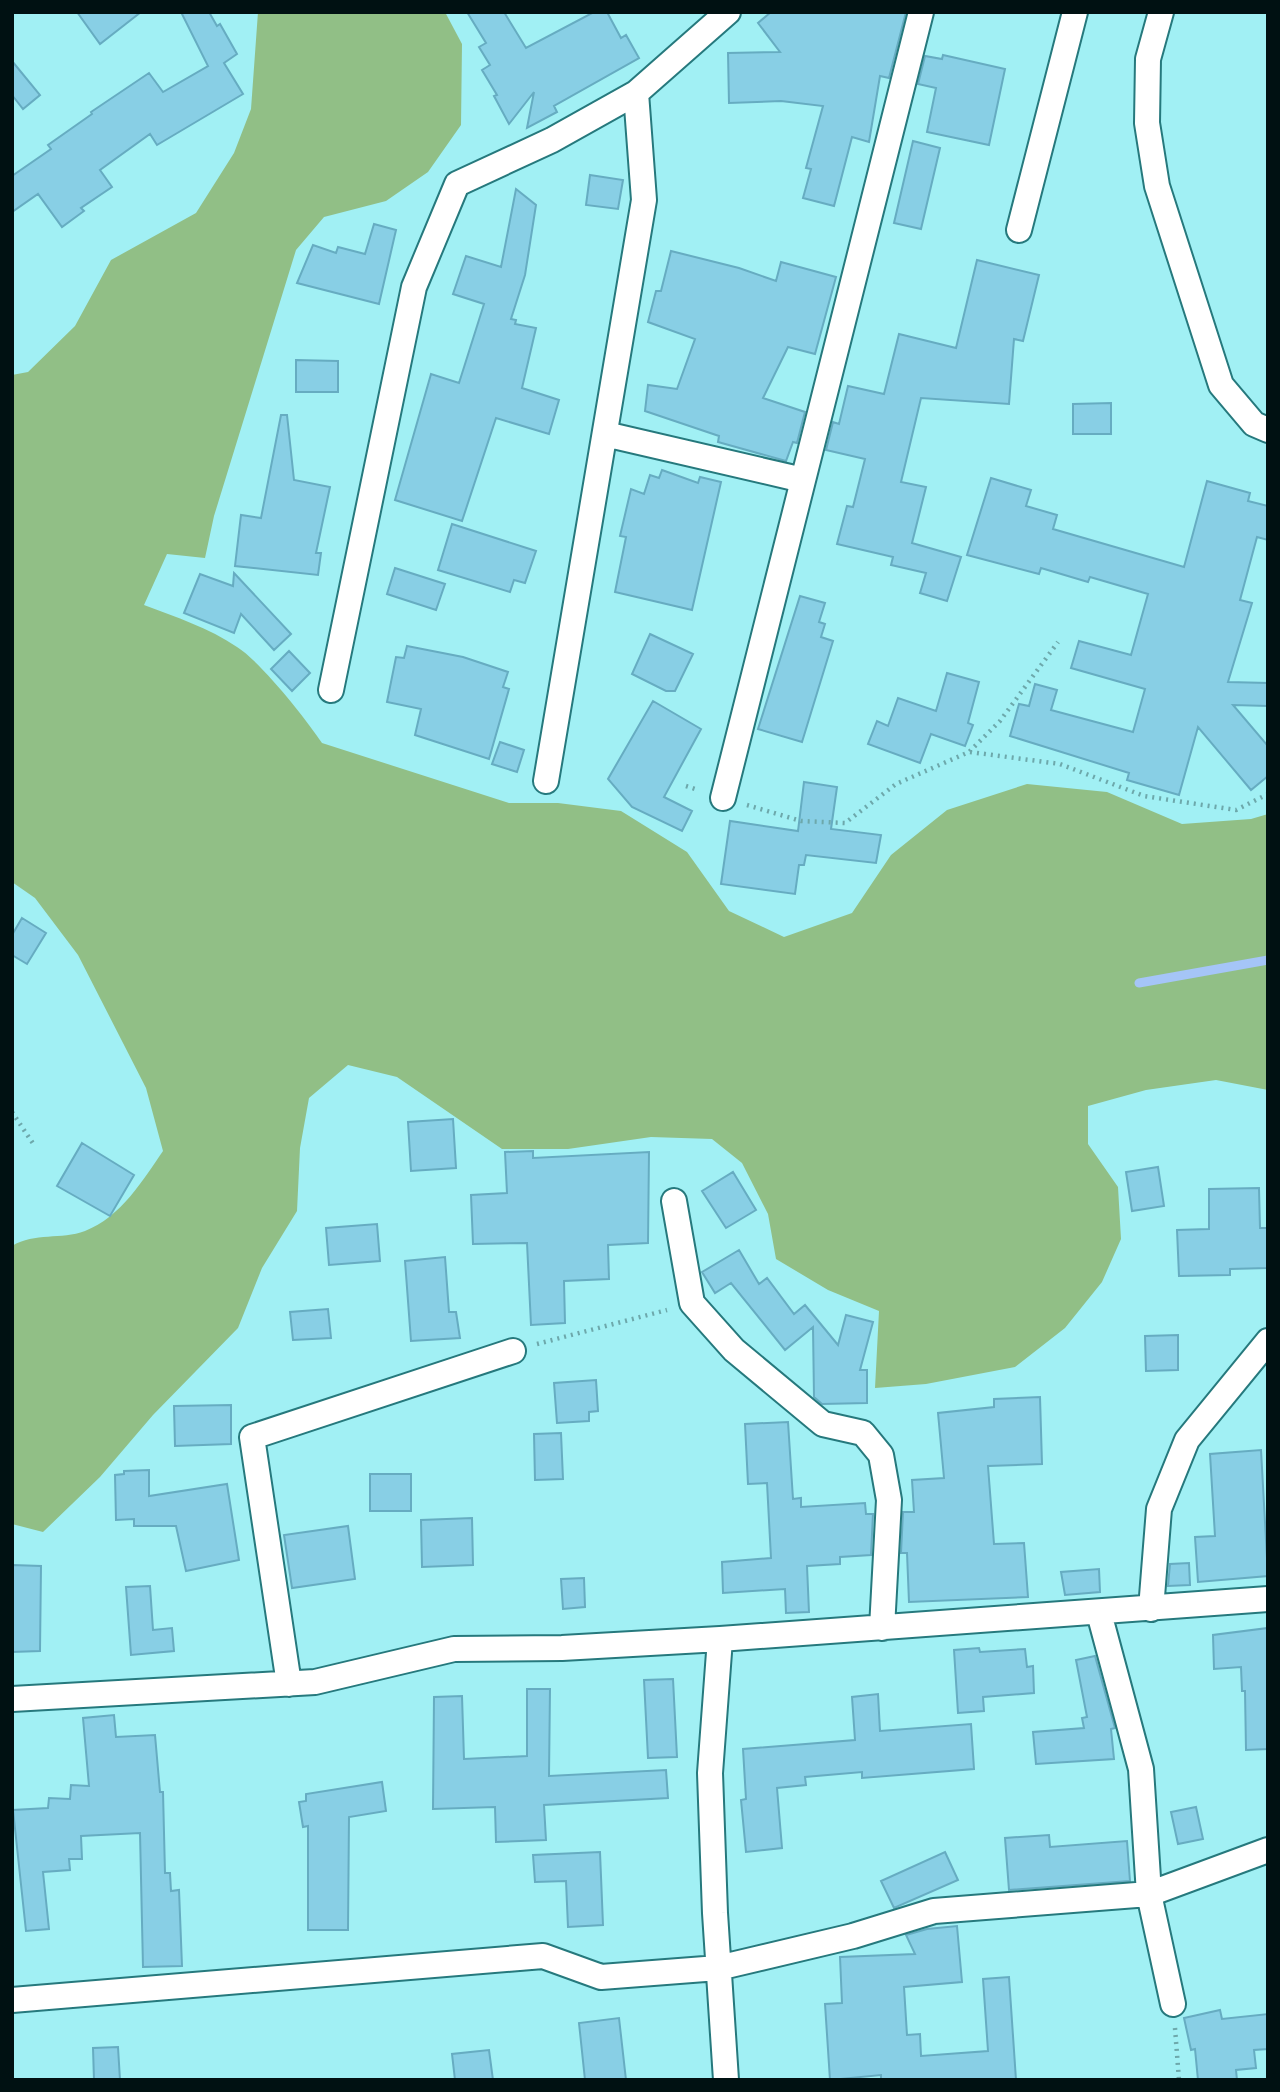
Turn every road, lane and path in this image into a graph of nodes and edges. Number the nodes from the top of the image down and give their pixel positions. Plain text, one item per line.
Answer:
1 (728, 12) edge
2 (921, 12) edge
3 (1075, 12) edge
4 (1161, 12) edge
5 (636, 93) junction
6 (1019, 230) dead end
7 (1268, 430) edge
8 (605, 434) junction
9 (803, 480) junction
10 (1058, 642) dead end
11 (331, 690) dead end
12 (969, 752) junction
13 (547, 781) dead end
14 (686, 786) dead end
15 (1268, 794) edge
16 (723, 797) junction
17 (12, 1112) edge
18 (34, 1145) dead end
19 (674, 1201) dead end
20 (692, 1303) junction
21 (1268, 1341) edge
22 (513, 1351) joint
23 (1268, 1599) edge
24 (1151, 1609) junction
25 (1099, 1613) junction
26 (882, 1628) junction
27 (720, 1639) junction
28 (289, 1684) junction
29 (12, 1699) edge
30 (1268, 1850) edge
31 (1149, 1894) junction
32 (718, 1968) junction
33 (12, 2000) edge
34 (1172, 2004) joint
35 (726, 2080) edge
36 (1179, 2080) edge

1 - 5 street
2 - 9 street
3 - 6 street
4 - 7 street
5 - 8 street
5 - 11 street
8 - 9 street
8 - 13 street
9 - 16 street
10 - 12 path
12 - 15 path
12 - 16 path
14 - 16 path
17 - 18 path
19 - 20 street
20 - 22 path
20 - 26 street
21 - 24 street
22 - 28 street
23 - 24 street
24 - 25 street
25 - 26 street
25 - 31 street
26 - 27 street
27 - 28 street
27 - 32 street
28 - 29 street
30 - 31 street
31 - 32 street
31 - 34 street
32 - 33 street
32 - 35 street
34 - 36 path

